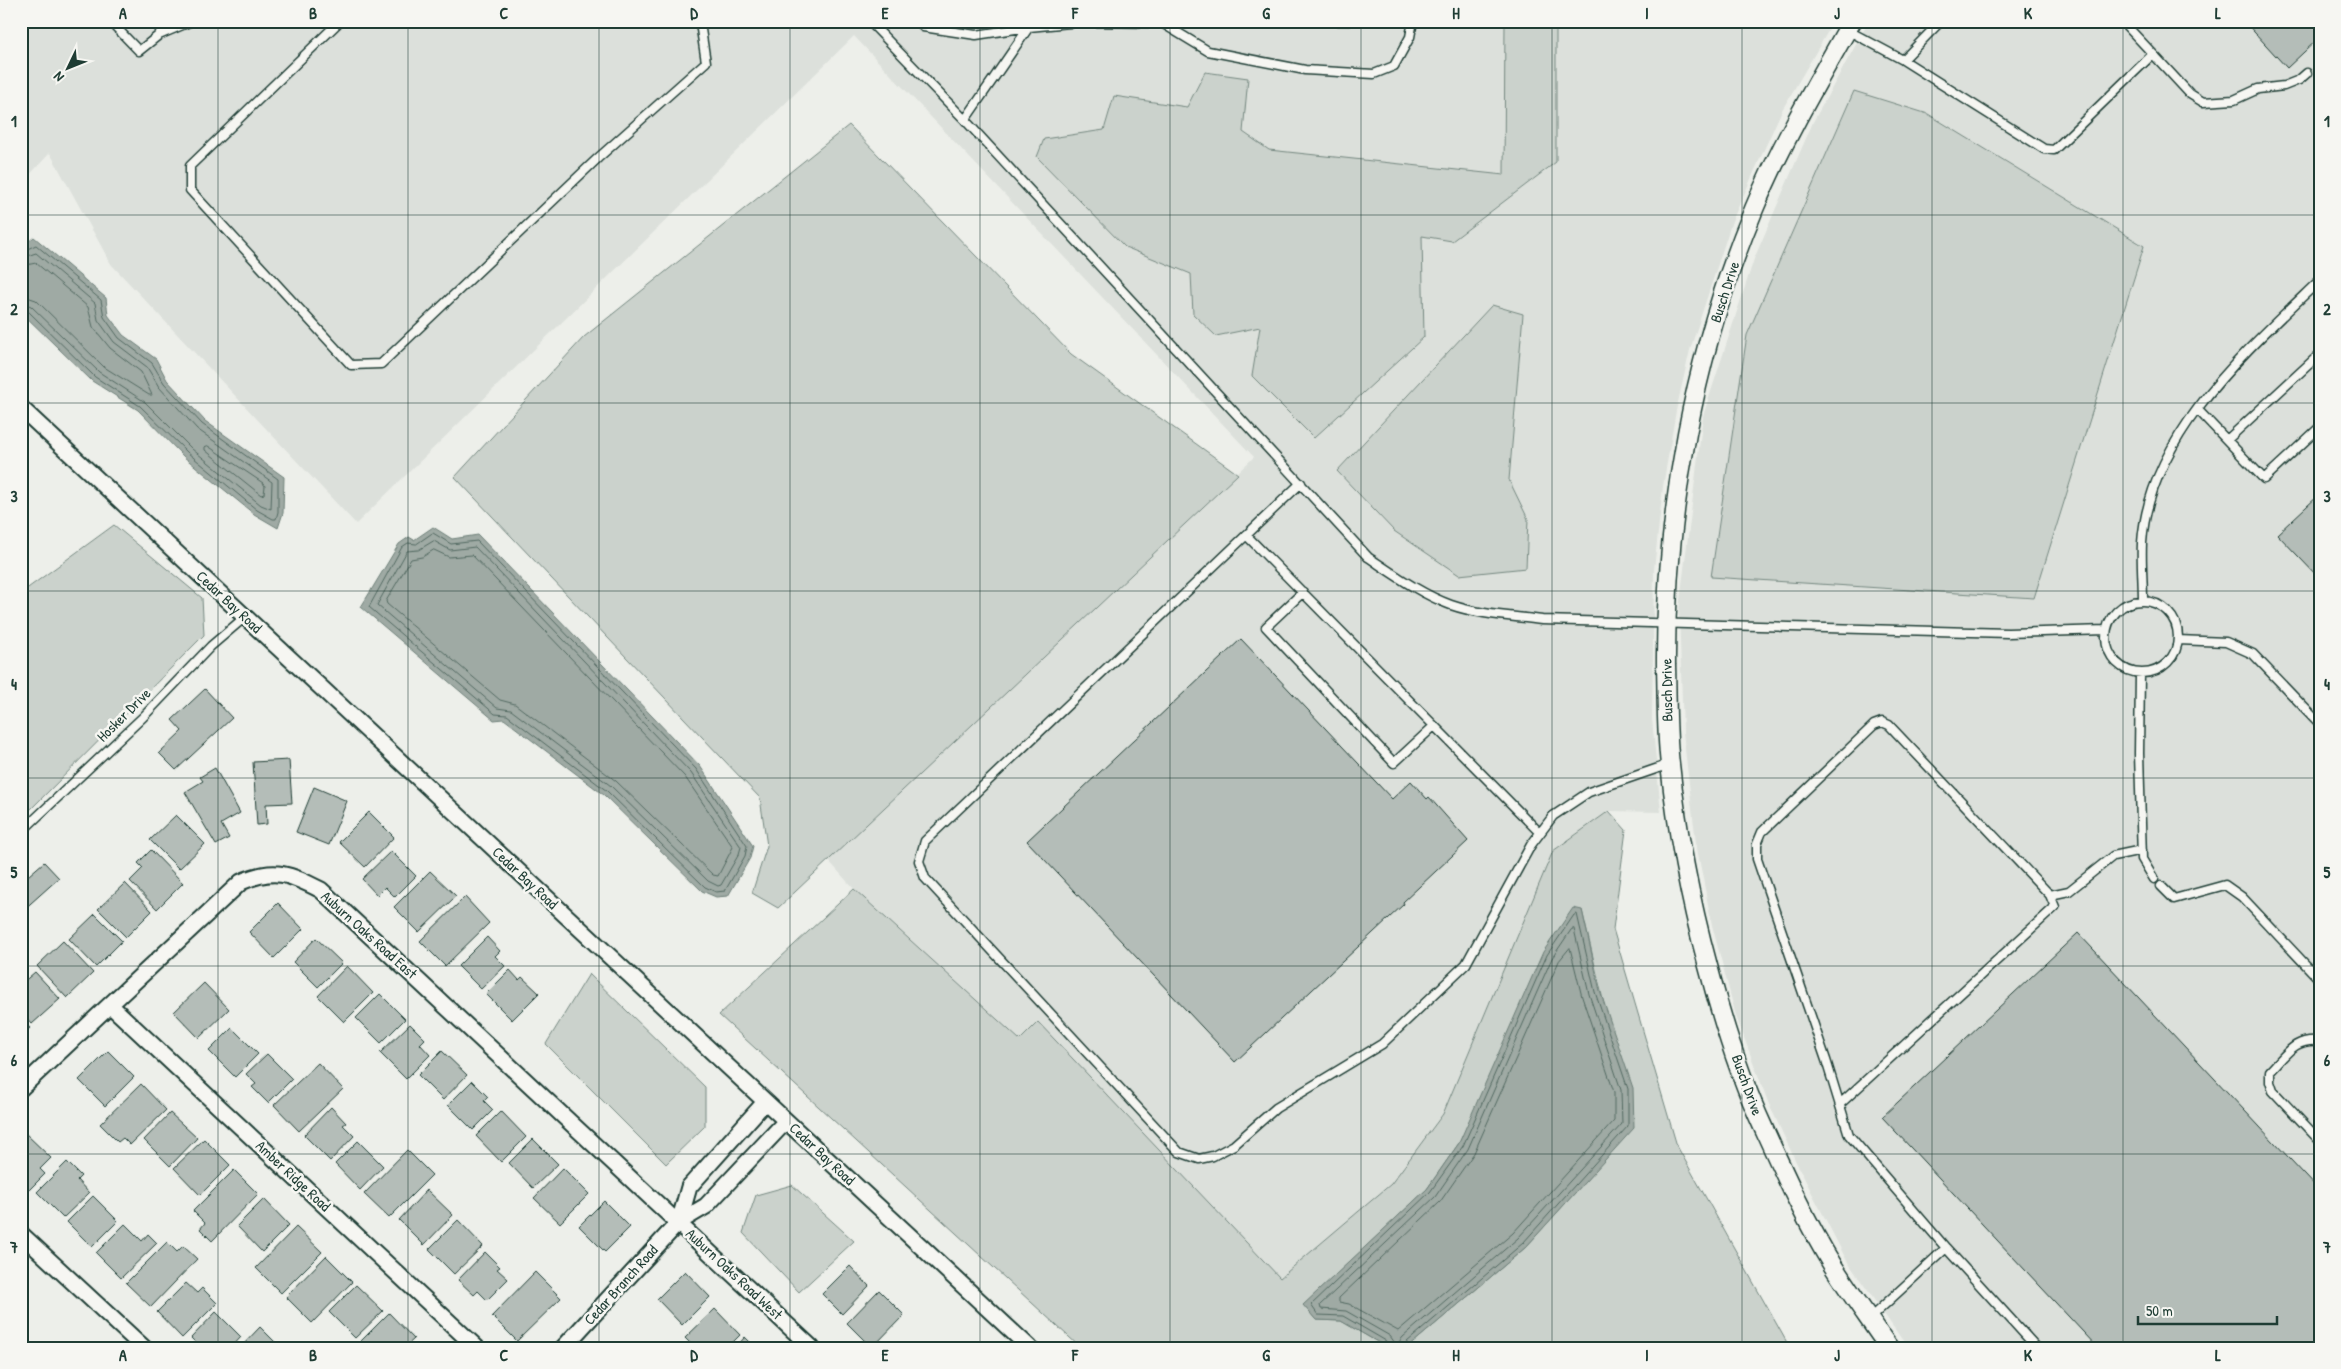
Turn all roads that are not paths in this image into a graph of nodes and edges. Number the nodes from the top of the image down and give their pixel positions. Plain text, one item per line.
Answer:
1 (110, 21) edge
2 (165, 21) edge
3 (192, 21) edge
4 (340, 21) edge
5 (869, 21) edge
6 (1413, 21) edge
7 (1941, 21) edge
8 (2122, 21) edge
9 (700, 22) edge
10 (1162, 22) edge
11 (1850, 26) edge
12 (923, 27) dead end
13 (1029, 27) junction
14 (159, 35) junction
15 (2153, 54) junction
16 (1903, 60) junction
17 (2307, 73) dead end
18 (965, 120) junction
19 (2320, 280) edge
20 (2320, 354) edge
21 (21, 408) edge
22 (2198, 410) junction
23 (2320, 427) edge
24 (2227, 440) junction
25 (1301, 484) junction
26 (1246, 535) junction
27 (1302, 592) junction
28 (2143, 600) junction
29 (245, 617) junction
30 (1666, 623) junction
31 (2106, 630) junction
32 (2178, 640) junction
33 (2140, 673) junction
34 (2320, 724) edge
35 (1434, 726) junction
36 (1670, 764) junction
37 (21, 832) edge
38 (1540, 833) junction
39 (2142, 850) junction
40 (2154, 879) dead end
41 (2161, 886) dead end
42 (2050, 895) junction
43 (2320, 980) edge
44 (110, 1005) junction
45 (2320, 1041) edge
46 (21, 1088) edge
47 (765, 1102) junction
48 (1840, 1104) junction
49 (786, 1121) junction
50 (2320, 1141) edge
51 (679, 1222) junction
52 (21, 1234) edge
53 (1946, 1248) junction
54 (1869, 1319) junction
55 (144, 1348) edge
56 (477, 1348) edge
57 (563, 1348) edge
58 (812, 1348) edge
59 (1030, 1348) edge
60 (1889, 1348) edge
61 (2037, 1348) edge

1 - 14 lane
2 - 14 lane
3 - 14 lane
4 - 9 lane
5 - 18 lane
6 - 10 lane
7 - 16 lane
8 - 15 lane
10 - 13 lane
11 - 16 lane
11 - 30 street, Busch Drive
12 - 13 lane
13 - 18 lane
15 - 16 lane
15 - 17 lane
18 - 25 lane
19 - 22 lane
20 - 24 lane
21 - 29 street, Cedar Bay Road
22 - 24 lane
22 - 28 lane
23 - 24 lane
25 - 26 lane
25 - 30 lane
26 - 27 lane
26 - 38 lane
27 - 35 lane
27 - 35 lane
28 - 31 lane
28 - 32 lane
29 - 37 lane, Hosker Drive
29 - 47 street, Cedar Bay Road
30 - 31 lane
30 - 36 street, Busch Drive
31 - 33 lane
32 - 33 lane
32 - 34 lane
33 - 39 lane
35 - 38 lane
36 - 38 lane
36 - 54 street, Busch Drive
39 - 40 lane
39 - 42 lane
41 - 43 lane
42 - 48 lane
42 - 48 lane
44 - 46 street, Auburn Oaks Road East
44 - 51 street, Auburn Oaks Road East
44 - 56 street, Amber Ridge Road
45 - 50 lane
47 - 49 street, Cedar Bay Road
47 - 51 street, Cedar Branch Road
48 - 53 lane
49 - 51 street, Cedar Branch Road
49 - 59 street, Cedar Bay Road
51 - 57 street, Cedar Branch Road
51 - 58 street, Auburn Oaks Road West
52 - 55 street
53 - 54 lane
53 - 61 lane
54 - 60 street, Busch Drive

